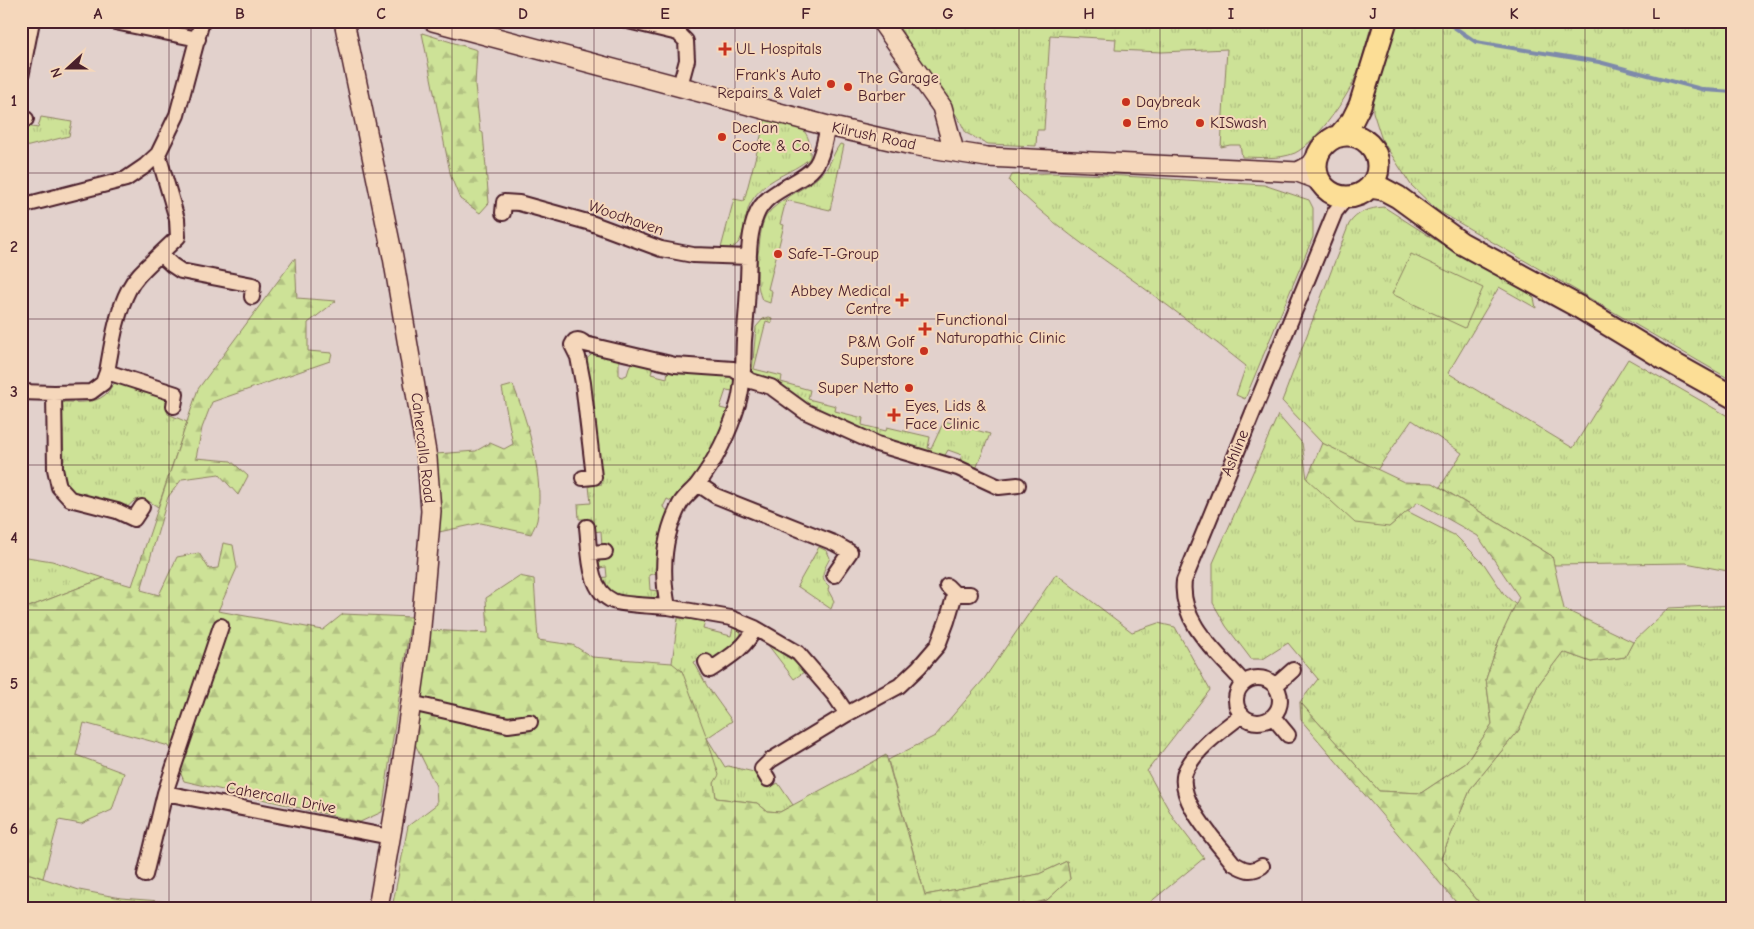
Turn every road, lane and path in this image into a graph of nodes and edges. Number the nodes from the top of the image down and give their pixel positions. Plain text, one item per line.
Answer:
1 (32, 21) edge
2 (110, 21) edge
3 (202, 21) edge
4 (344, 21) edge
5 (433, 21) edge
6 (628, 21) edge
7 (881, 21) edge
8 (1386, 21) edge
9 (198, 39) junction
10 (21, 77) edge
11 (680, 86) junction
12 (1360, 105) junction
13 (828, 126) junction
14 (1339, 136) junction
15 (954, 151) junction
16 (1375, 153) junction
17 (158, 154) junction
18 (1318, 155) junction
19 (1298, 172) junction
20 (1370, 187) junction
21 (1335, 197) junction
22 (21, 206) edge
23 (1413, 207) junction
24 (503, 213) dead end
25 (160, 254) junction
26 (749, 257) junction
27 (252, 297) dead end
28 (107, 372) junction
29 (743, 376) junction
30 (21, 392) edge
31 (54, 393) junction
32 (1733, 397) edge
33 (174, 406) dead end
34 (583, 478) dead end
35 (698, 484) junction
36 (1018, 485) dead end
37 (142, 507) dead end
38 (587, 527) dead end
39 (605, 552) dead end
40 (590, 553) junction
41 (834, 575) dead end
42 (970, 594) dead end
43 (668, 608) junction
44 (221, 626) dead end
45 (755, 628) junction
46 (706, 662) dead end
47 (1293, 670) dead end
48 (1244, 683) junction
49 (1275, 686) junction
50 (411, 702) junction
51 (847, 714) junction
52 (1242, 715) junction
53 (1273, 717) junction
54 (530, 722) dead end
55 (1288, 735) dead end
56 (768, 779) dead end
57 (165, 793) junction
58 (390, 838) junction
59 (1262, 866) dead end
60 (145, 875) dead end
61 (378, 908) edge

1 - 10 street
2 - 9 street
3 - 9 street
4 - 50 street, Cahercalla Road
5 - 11 street, Kilrush Road
6 - 11 street
7 - 15 street
8 - 12 main road
9 - 17 street
11 - 13 street, Kilrush Road
12 - 14 main road
12 - 16 main road
13 - 15 street, Kilrush Road
13 - 26 street
14 - 16 main road
14 - 18 main road
15 - 19 street, Kilrush Road
16 - 20 main road
16 - 23 main road
17 - 22 street
17 - 25 street
18 - 19 street
18 - 21 main road
19 - 21 street, Kilrush Road
20 - 21 main road
20 - 23 main road
21 - 48 street, Ashline
23 - 32 main road
24 - 26 street, Woodhaven
25 - 27 street
25 - 28 street
26 - 29 street
28 - 31 street
28 - 33 street
29 - 34 street
29 - 35 street
29 - 36 street
30 - 31 street
31 - 37 street
35 - 41 street
35 - 43 street
38 - 40 street
39 - 40 street
40 - 43 street
42 - 51 street
43 - 45 street
44 - 57 street
45 - 46 street
45 - 51 street
47 - 49 street
48 - 49 street
48 - 52 street
49 - 53 street
50 - 54 street
50 - 58 street, Cahercalla Road
51 - 56 street
52 - 53 street
52 - 59 street
53 - 55 street
57 - 58 street, Cahercalla Drive
57 - 60 street
58 - 61 street, Cahercalla Road

